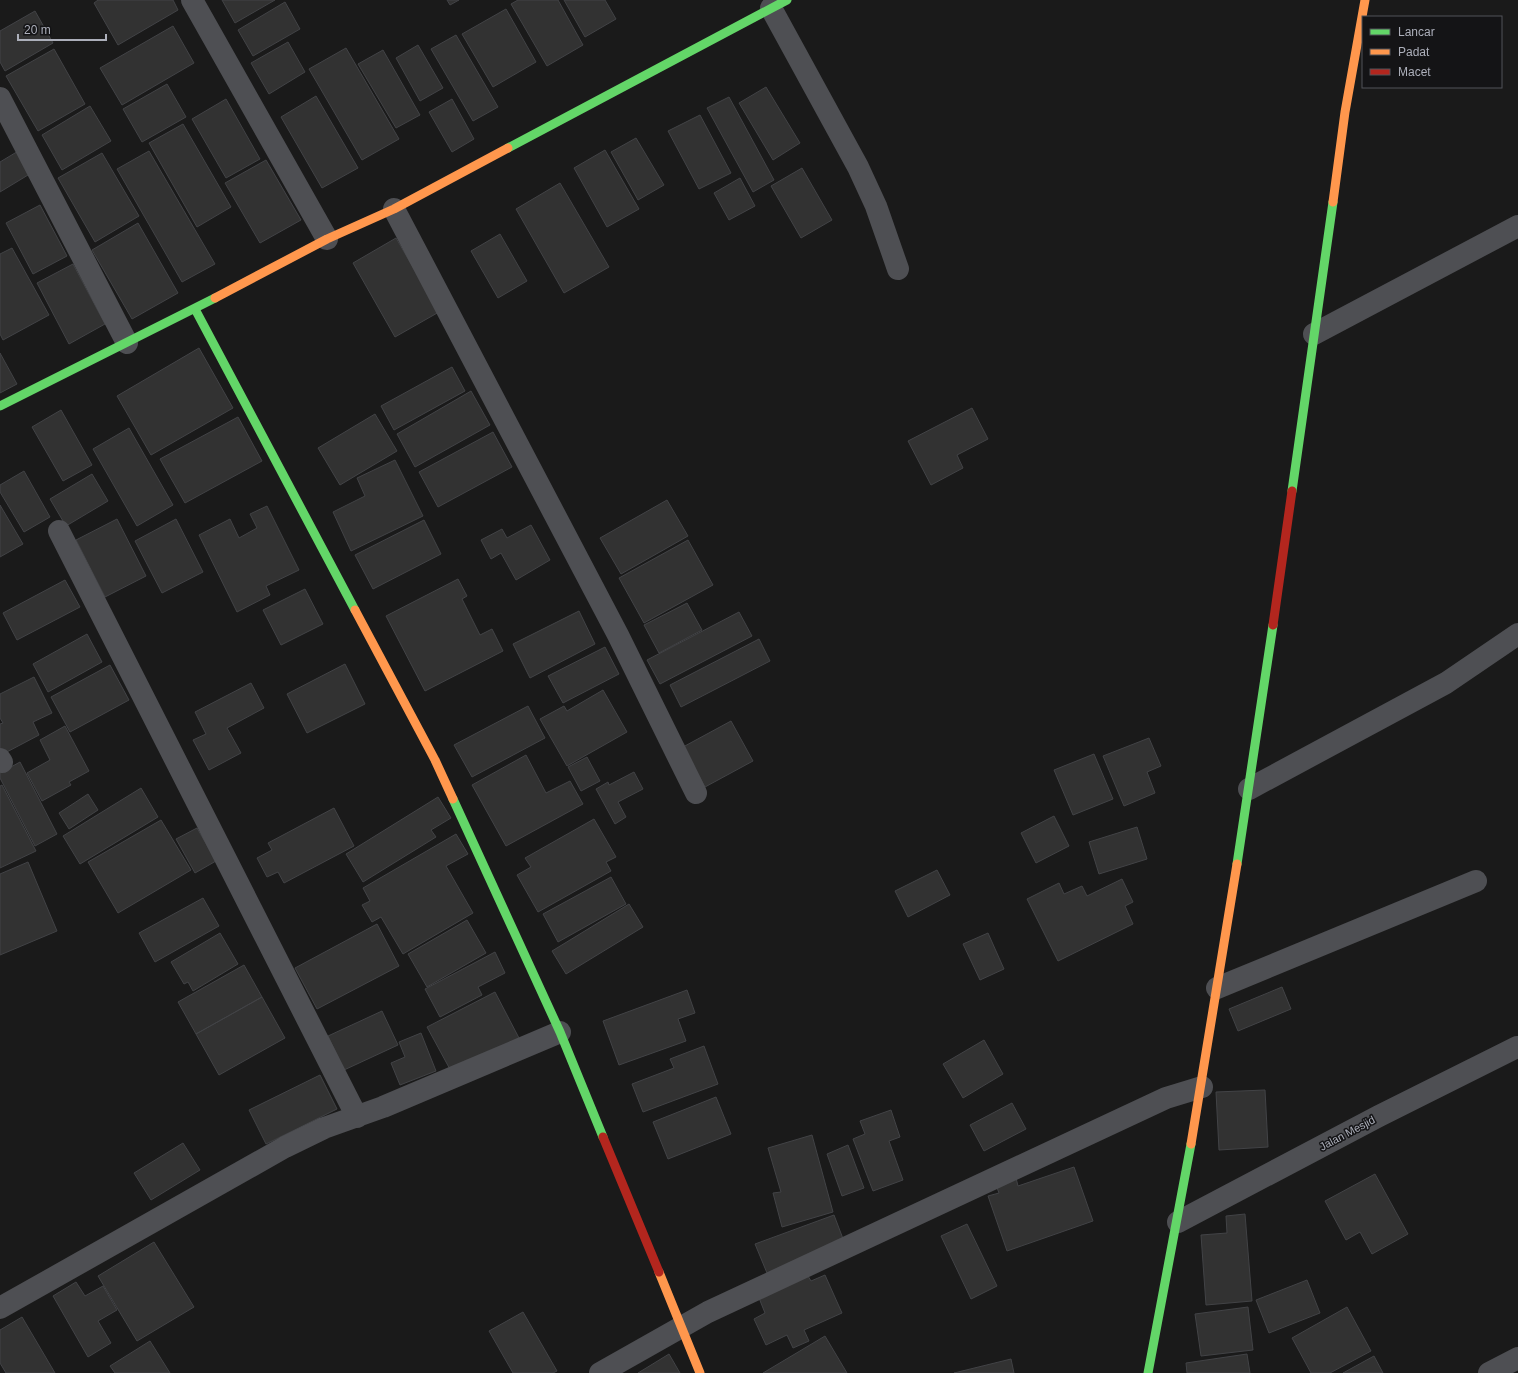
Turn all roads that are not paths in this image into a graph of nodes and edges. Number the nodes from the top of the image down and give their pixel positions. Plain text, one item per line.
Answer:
1 (192, 0) edge
2 (1365, 0) edge
3 (779, 4) edge
4 (1362, 16) edge
5 (1362, 17) edge
6 (0, 98) edge
7 (394, 209) junction
8 (1518, 226) edge
9 (327, 240) junction
10 (898, 269) dead end
11 (195, 309) junction
12 (1314, 334) junction
13 (126, 343) junction
14 (0, 406) edge
15 (59, 531) dead end
16 (1518, 634) edge
17 (1249, 789) junction
18 (696, 793) dead end
19 (1476, 881) dead end
20 (1217, 988) junction
21 (560, 1032) junction
22 (1517, 1047) dead end
23 (1202, 1087) junction
24 (357, 1117) junction
25 (1178, 1222) junction
26 (0, 1308) edge
27 (680, 1328) junction
28 (1518, 1358) edge
29 (600, 1373) edge
30 (700, 1373) edge
31 (1148, 1373) edge
32 (1489, 1373) edge

1 - 9 street
2 - 4 street
3 - 7 street
3 - 10 street
5 - 12 street
6 - 13 street
7 - 9 street
7 - 18 street
8 - 12 street
9 - 11 street
11 - 13 street
11 - 21 street
12 - 17 street
13 - 14 street
15 - 24 street
16 - 17 street
17 - 20 street
19 - 20 street
20 - 23 street
21 - 24 street
21 - 27 street
22 - 25 street, Jalan Mesjid
23 - 25 street
23 - 27 street
24 - 26 street
25 - 31 street
27 - 29 street
27 - 30 street
28 - 32 street

